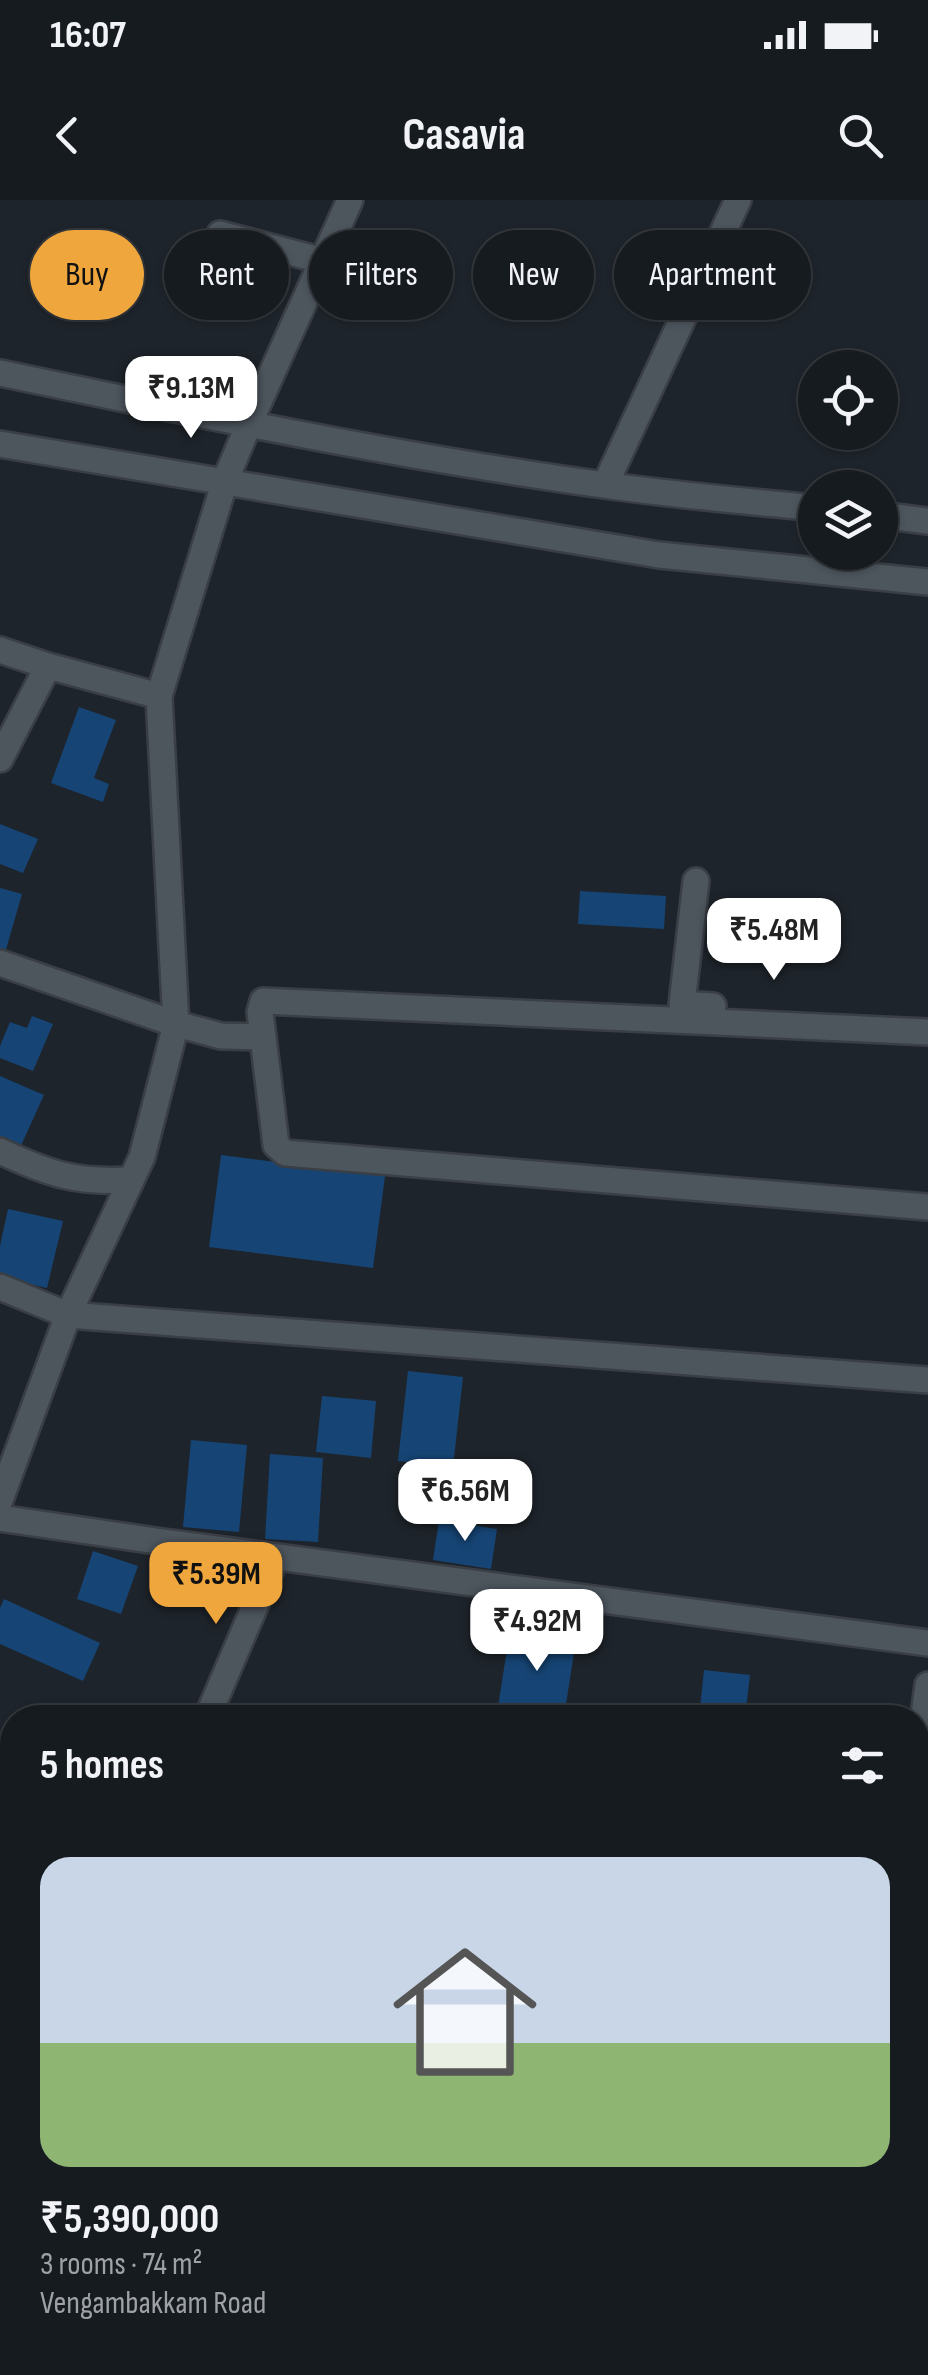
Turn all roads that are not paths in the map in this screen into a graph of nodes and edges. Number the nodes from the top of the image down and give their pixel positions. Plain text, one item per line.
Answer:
1 (350, 200) edge
2 (738, 200) edge
3 (337, 230) edge
4 (309, 294) edge
5 (0, 373) edge
6 (248, 426) junction
7 (0, 444) edge
8 (224, 481) junction
9 (605, 486) junction
10 (798, 506) edge
11 (898, 517) edge
12 (928, 520) edge
13 (928, 582) edge
14 (0, 650) edge
15 (48, 666) junction
16 (159, 696) junction
17 (0, 760) edge
18 (696, 882) dead end
19 (0, 963) edge
20 (928, 1020) edge
21 (176, 1024) junction
22 (928, 1032) edge
23 (262, 1037) junction
24 (0, 1150) edge
25 (131, 1180) junction
26 (928, 1207) edge
27 (0, 1287) edge
28 (68, 1315) junction
29 (928, 1380) edge
30 (0, 1500) edge
31 (0, 1518) edge
32 (276, 1557) junction
33 (928, 1643) edge
34 (213, 1705) edge

1 - 3 street
2 - 9 street
4 - 6 street
5 - 6 street
6 - 8 street
6 - 9 street
7 - 8 street
8 - 13 street
8 - 16 street
9 - 10 street
11 - 12 street
14 - 15 street
15 - 16 street
15 - 17 street
16 - 21 street
18 - 20 street
19 - 21 street
21 - 23 street
21 - 25 street
22 - 23 street
23 - 26 street
24 - 25 street
25 - 28 street
27 - 28 street
28 - 29 street
28 - 30 street
31 - 32 street
32 - 33 street
32 - 34 street

